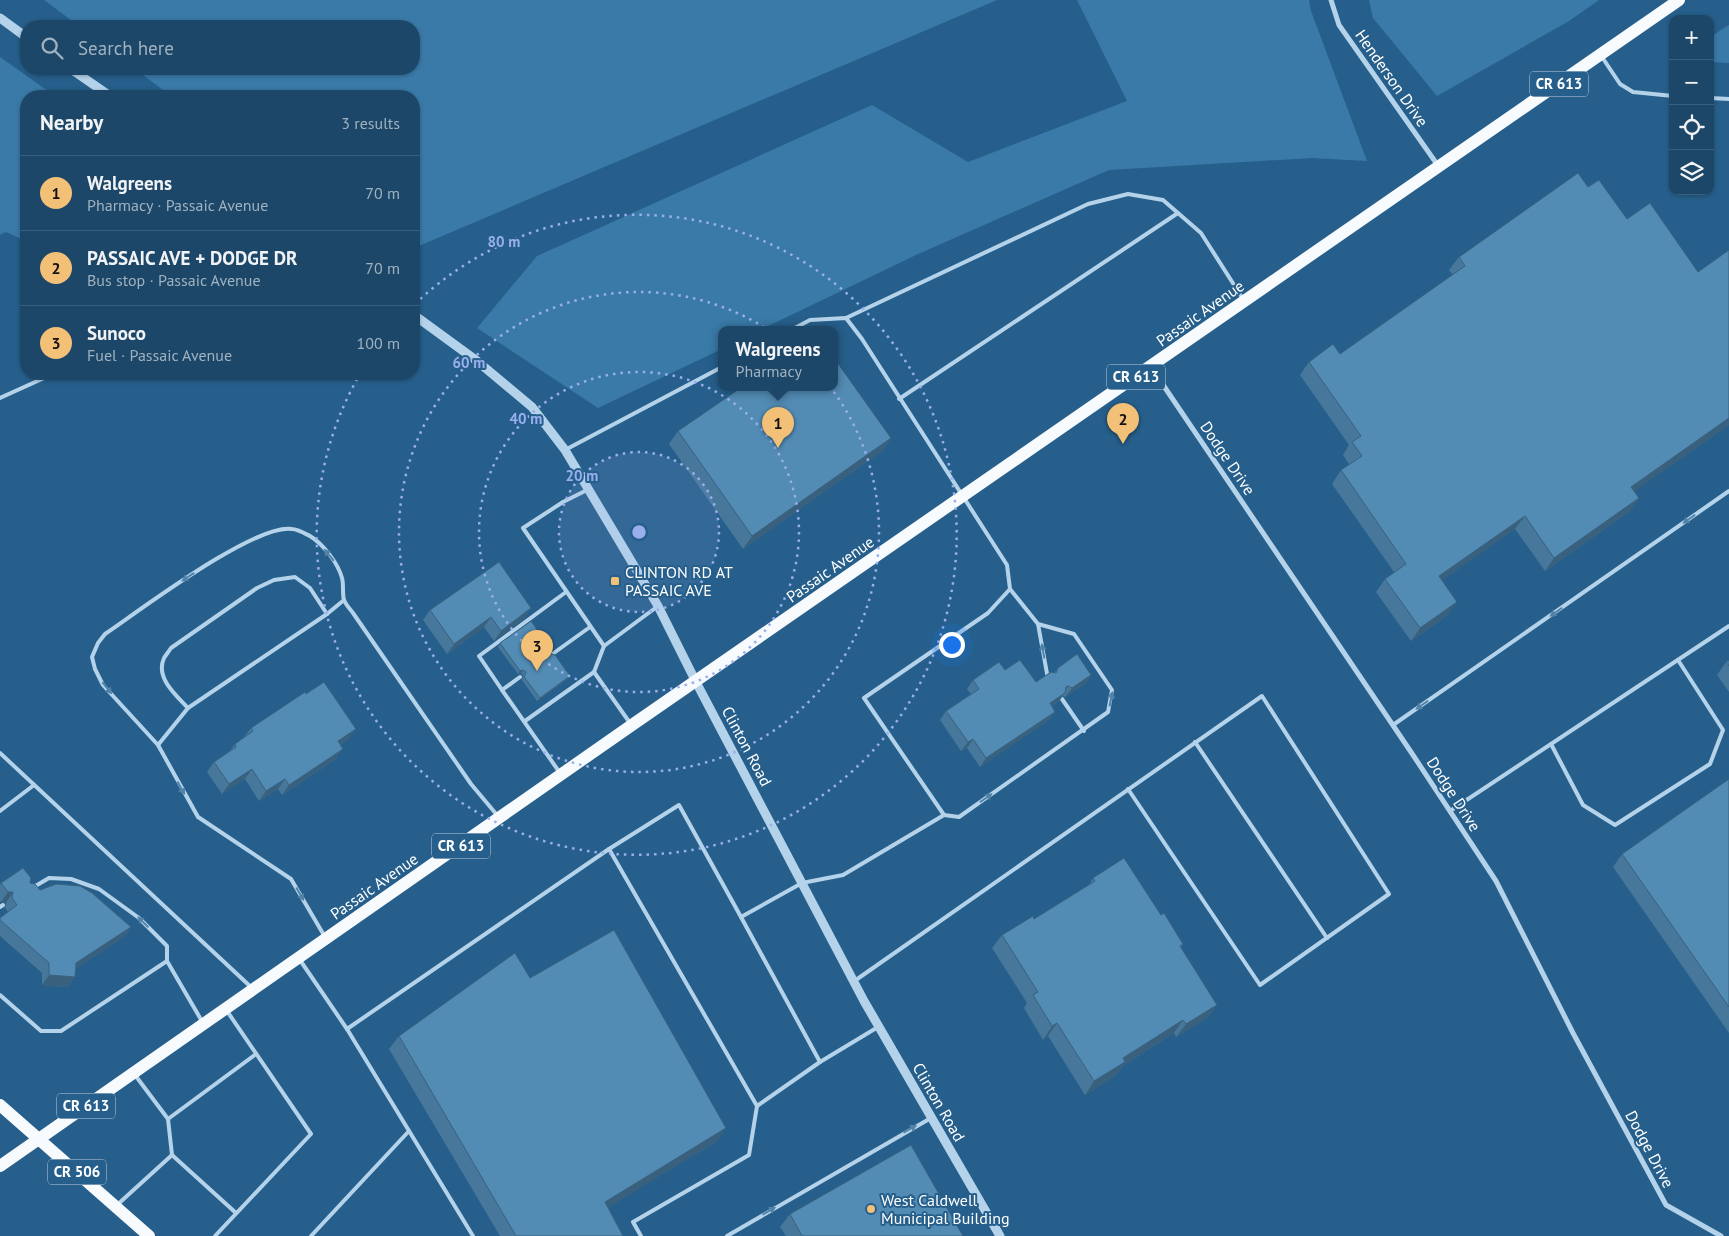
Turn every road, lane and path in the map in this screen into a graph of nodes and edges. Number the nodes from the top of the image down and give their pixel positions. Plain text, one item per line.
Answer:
1 (1331, 0) edge
2 (1679, 0) edge
3 (0, 18) edge
4 (20, 33) edge
5 (1600, 55) junction
6 (80, 75) edge
7 (101, 90) edge
8 (1669, 96) edge
9 (1714, 98) edge
10 (1729, 99) edge
11 (1439, 167) junction
12 (1178, 213) junction
13 (1244, 302) junction
14 (846, 318) junction
15 (420, 319) edge
16 (799, 326) edge
17 (1151, 366) junction
18 (718, 369) edge
19 (40, 380) edge
20 (0, 398) edge
21 (899, 399) junction
22 (566, 450) junction
23 (589, 488) junction
24 (1729, 491) edge
25 (962, 498) junction
26 (1010, 589) junction
27 (566, 592) junction
28 (344, 600) junction
29 (658, 606) junction
30 (327, 614) junction
31 (1038, 624) junction
32 (590, 626) junction
33 (1729, 626) edge
34 (604, 646) junction
35 (550, 655) edge
36 (1678, 660) junction
37 (594, 672) junction
38 (520, 677) edge
39 (1048, 679) edge
40 (696, 682) junction
41 (502, 690) junction
42 (1062, 699) edge
43 (188, 708) junction
44 (524, 722) junction
45 (632, 725) junction
46 (1393, 725) junction
47 (1084, 730) junction
48 (1194, 742) junction
49 (1551, 744) junction
50 (158, 745) junction
51 (0, 752) edge
52 (561, 776) junction
53 (34, 785) junction
54 (1128, 789) junction
55 (0, 811) edge
56 (1450, 811) junction
57 (944, 815) junction
58 (499, 819) junction
59 (609, 850) junction
60 (802, 884) junction
61 (26, 891) edge
62 (741, 917) junction
63 (1327, 938) junction
64 (326, 939) junction
65 (299, 958) junction
66 (167, 961) junction
67 (854, 982) junction
68 (254, 989) junction
69 (0, 995) edge
70 (225, 1009) junction
71 (204, 1024) junction
72 (879, 1027) junction
73 (346, 1029) junction
74 (256, 1054) junction
75 (820, 1062) junction
76 (134, 1073) junction
77 (0, 1105) edge
78 (757, 1106) junction
79 (931, 1117) junction
80 (168, 1119) junction
81 (409, 1131) junction
82 (38, 1138) junction
83 (172, 1155) junction
84 (0, 1166) edge
85 (115, 1206) junction
86 (236, 1213) junction
87 (148, 1236) edge
88 (214, 1236) edge
89 (311, 1236) edge
90 (473, 1236) edge
91 (640, 1236) edge
92 (727, 1236) edge
93 (1000, 1236) edge
94 (1721, 1236) edge

1 - 11 street, Henderson Drive
2 - 5 main road, Passaic Avenue / CR 613
3 - 4 street
5 - 8 lane
5 - 11 main road, Passaic Avenue / CR 613
6 - 7 street
9 - 10 lane
11 - 13 main road, Passaic Avenue / CR 613
12 - 13 lane
12 - 14 lane
12 - 21 lane
13 - 17 main road, Passaic Avenue / CR 613
14 - 16 lane
14 - 21 lane
15 - 22 street, Clinton Road
17 - 25 main road, Passaic Avenue / CR 613
17 - 46 street, Dodge Drive
18 - 22 lane
19 - 20 lane
21 - 25 lane
22 - 23 street, Clinton Road
23 - 27 lane
23 - 29 street, Clinton Road
24 -> 46 lane
25 - 26 lane
25 - 40 main road, Passaic Avenue / CR 613
26 - 31 lane
26 - 57 lane
27 - 32 lane
27 - 41 lane
28 - 30 lane
28 -> 50 lane
28 - 58 lane
29 - 34 lane
29 - 40 street, Clinton Road
30 - 43 lane
30 - 43 lane
39 -> 31 lane
47 -> 31 lane
32 - 34 lane
32 - 35 lane
33 - 36 lane
34 - 37 lane
36 - 49 lane
36 - 49 lane
37 - 44 lane
37 - 45 lane
38 - 41 lane
40 - 45 main road, Passaic Avenue / CR 613
40 - 60 street, Clinton Road
41 - 44 lane
42 - 47 lane
43 - 50 lane
44 - 52 lane
45 - 52 main road, Passaic Avenue / CR 613
46 - 56 street, Dodge Drive
57 -> 47 lane
48 - 54 lane
48 - 63 lane
48 - 63 lane
49 - 56 lane
50 -> 64 lane
51 - 53 lane
52 - 58 main road, Passaic Avenue / CR 613
53 - 55 lane
53 - 68 lane
54 - 63 lane
54 - 67 lane
56 - 94 street, Dodge Drive
57 - 60 lane
58 - 64 main road, Passaic Avenue / CR 613
59 - 62 lane
59 - 73 lane
59 - 78 lane
60 - 62 lane
60 - 67 street, Clinton Road
66 -> 61 lane
62 - 75 lane
64 - 65 main road, Passaic Avenue / CR 613
65 - 68 main road, Passaic Avenue / CR 613
65 - 73 lane
66 - 69 lane
66 - 71 lane
67 - 72 street, Clinton Road
68 - 70 main road, Passaic Avenue / CR 613
70 - 71 main road, Passaic Avenue / CR 613
70 - 74 lane
71 - 76 main road, Passaic Avenue / CR 613
72 - 75 lane
72 - 79 street, Clinton Road
73 - 81 lane
74 - 80 lane
74 - 86 lane
75 - 78 lane
76 - 80 lane
76 - 82 main road, Passaic Avenue / CR 613
77 - 82 main road, CR 506
78 - 91 lane
92 -> 79 lane
79 - 93 street, Clinton Road
80 - 83 lane
81 - 89 lane
81 - 90 lane
82 - 84 main road, Passaic Avenue / CR 613
82 - 85 main road, CR 506
83 - 85 lane
83 - 86 lane
85 - 87 main road, CR 506
86 - 88 lane

